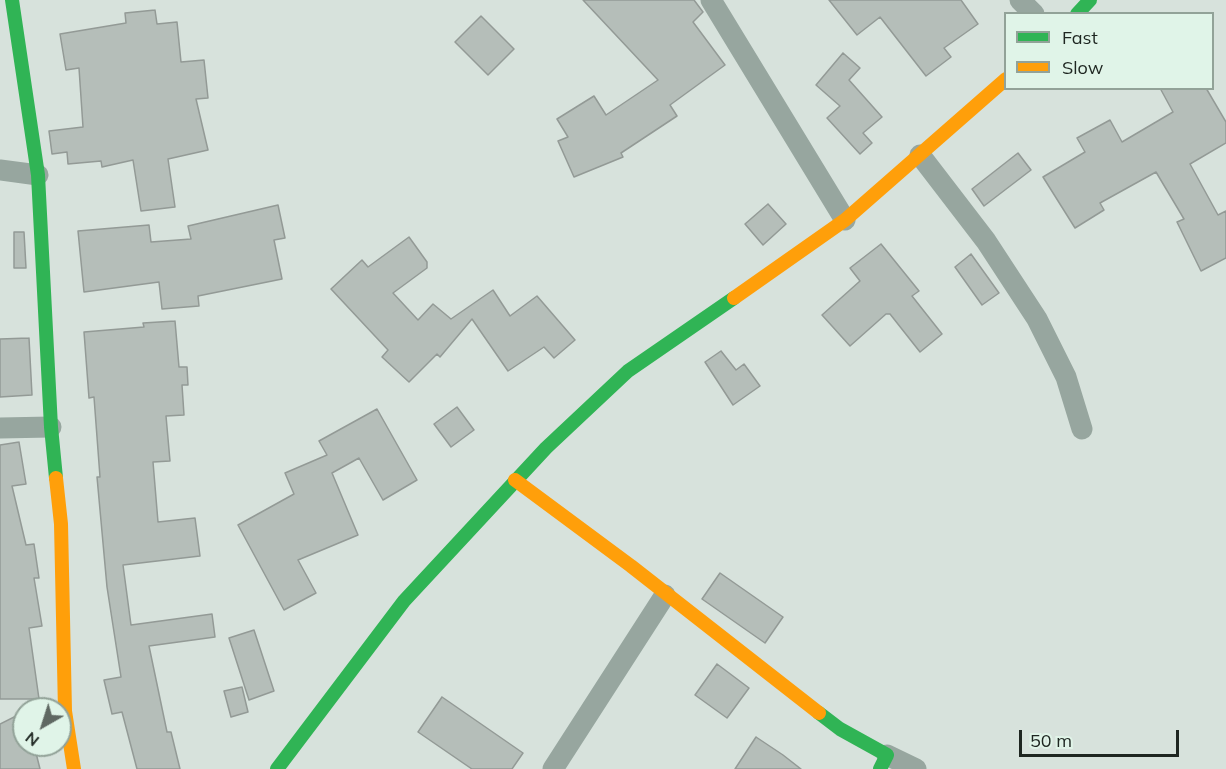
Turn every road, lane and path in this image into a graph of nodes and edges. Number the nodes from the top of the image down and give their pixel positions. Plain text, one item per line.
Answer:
1 (12, 0) edge
2 (711, 0) edge
3 (1020, 0) edge
4 (1090, 0) edge
5 (1032, 12) edge
6 (1079, 12) edge
7 (1004, 80) edge
8 (920, 155) junction
9 (0, 171) edge
10 (39, 175) junction
11 (845, 220) junction
12 (51, 427) junction
13 (0, 428) edge
14 (1082, 429) dead end
15 (515, 480) junction
16 (664, 595) junction
17 (883, 762) edge
18 (74, 769) edge
19 (277, 769) edge
20 (553, 769) edge
21 (916, 769) edge

1 - 10 street
2 - 11 street
3 - 5 street
4 - 6 street
7 - 8 street
8 - 11 street
8 - 14 street
9 - 10 street
10 - 12 street
11 - 15 street
12 - 13 street
12 - 18 street
15 - 16 street
15 - 19 street
16 - 17 street
16 - 20 street
17 - 21 street

